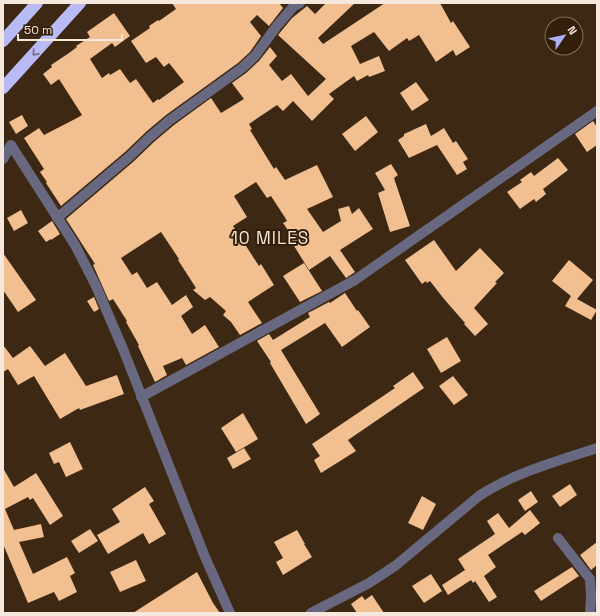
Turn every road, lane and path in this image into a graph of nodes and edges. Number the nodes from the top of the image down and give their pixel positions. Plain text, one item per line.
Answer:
1 (37, 3) edge
2 (80, 3) edge
3 (300, 3) edge
4 (3, 41) edge
5 (3, 88) edge
6 (597, 111) edge
7 (3, 159) edge
8 (58, 218) junction
9 (141, 397) junction
10 (597, 448) edge
11 (558, 538) dead end
12 (230, 613) edge
13 (311, 613) edge
14 (590, 613) edge

1 - 4 highway
2 -> 5 highway
3 - 8 street
6 - 9 street
7 - 8 street
8 - 9 street
9 - 12 street
10 - 13 street
11 - 14 street

